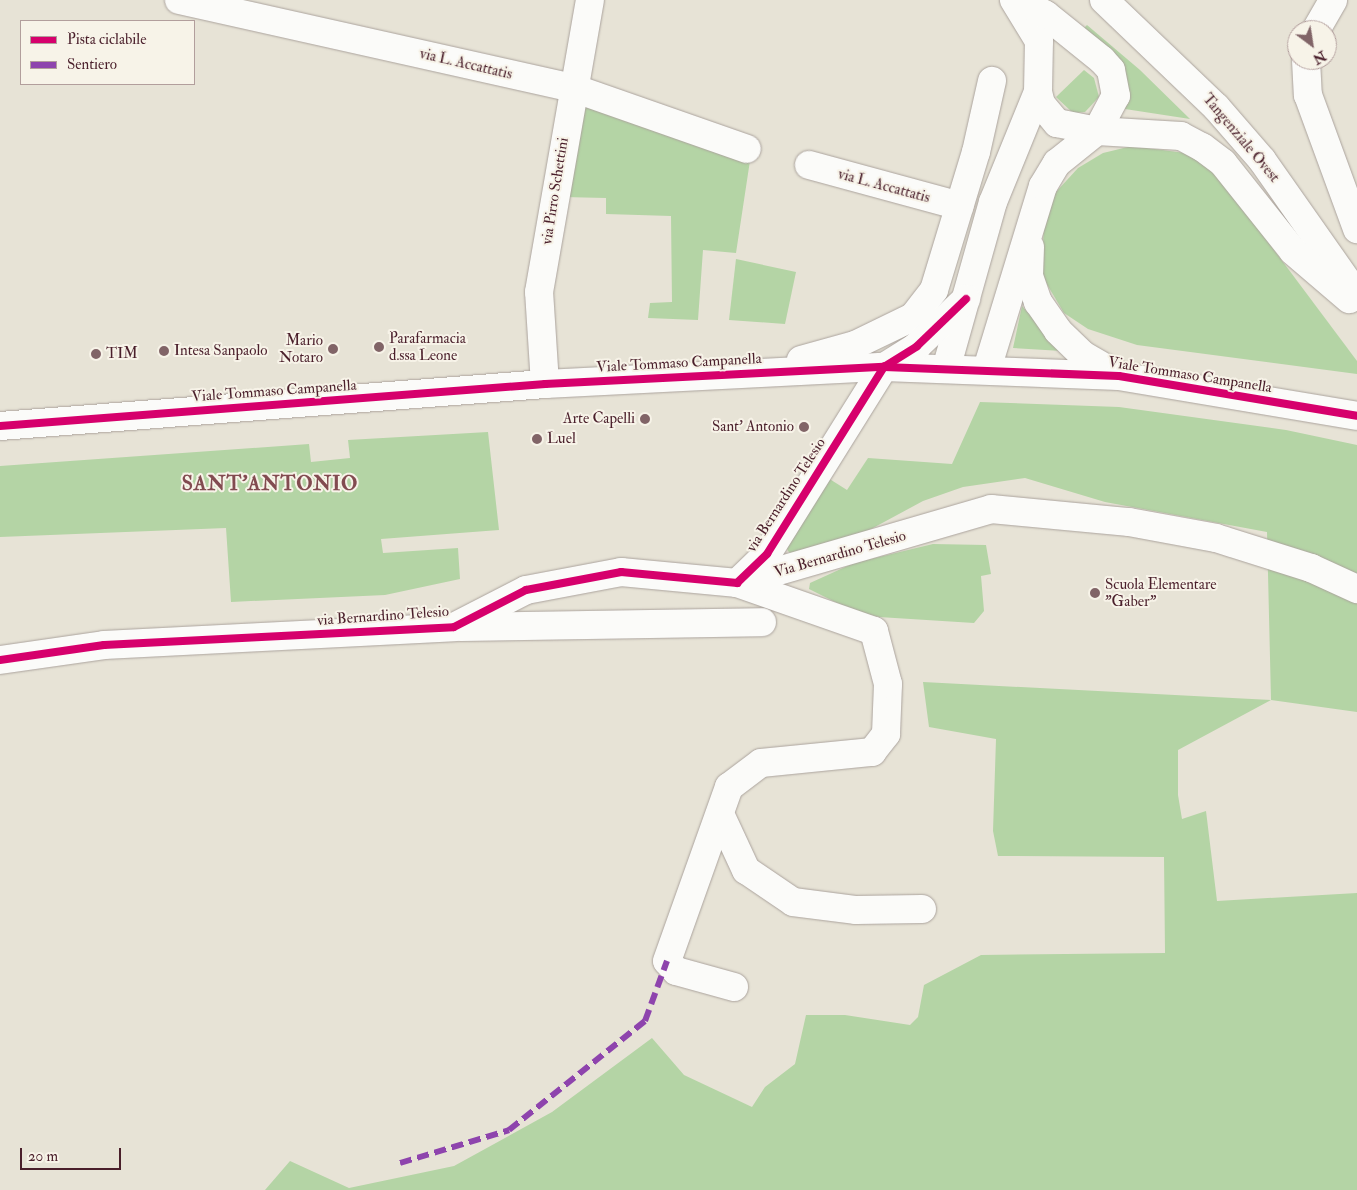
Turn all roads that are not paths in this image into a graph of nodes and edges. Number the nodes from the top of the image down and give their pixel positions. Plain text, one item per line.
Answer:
1 (180, 0) edge
2 (590, 0) edge
3 (1014, 0) edge
4 (1020, 0) edge
5 (1104, 0) edge
6 (1333, 0) edge
7 (1322, 20) edge
8 (1307, 70) edge
9 (992, 81) dead end
10 (572, 88) junction
11 (1038, 92) junction
12 (1097, 131) junction
13 (747, 150) dead end
14 (809, 166) dead end
15 (960, 206) junction
16 (1032, 213) junction
17 (1357, 229) edge
18 (1357, 295) edge
19 (966, 299) junction
20 (1357, 307) edge
21 (884, 367) junction
22 (946, 368) junction
23 (987, 369) junction
24 (751, 374) junction
25 (1120, 376) junction
26 (545, 384) junction
27 (1357, 416) edge
28 (0, 426) edge
29 (737, 583) junction
30 (1357, 589) edge
31 (762, 622) dead end
32 (454, 627) junction
33 (0, 660) edge
34 (720, 814) junction
35 (922, 910) dead end
36 (734, 988) dead end

1 - 10 main road, via L. Accattatis
2 - 10 main road, via Pirro Schettini
3 - 11 main road
4 - 12 main road
5 - 18 main road, Tangenziale Ovest
6 - 7 main road
8 - 17 main road
9 - 15 main road
10 - 13 main road, via L. Accattatis
10 - 26 main road, via Pirro Schettini
11 - 12 main road
11 - 19 main road
12 - 16 main road
12 - 20 main road
14 - 15 main road, via L. Accattatis
15 - 24 main road
16 - 23 main road
16 - 25 main road
19 - 21 main road
19 - 22 main road
21 - 22 main road, Viale Tommaso Campanella
21 - 24 main road, Viale Tommaso Campanella
21 - 29 main road, via Bernardino Telesio
22 - 23 main road, Viale Tommaso Campanella
23 - 25 main road, Viale Tommaso Campanella
24 - 26 main road, Viale Tommaso Campanella
25 - 27 main road, Viale Tommaso Campanella
26 - 28 main road, Viale Tommaso Campanella
29 - 30 main road, Via Bernardino Telesio
29 - 32 main road, via Bernardino Telesio
29 - 34 main road, Via Bernardino Telesio
31 - 32 main road
32 - 33 main road, via Bernardino Telesio
34 - 35 main road
34 - 36 main road, Via Bernardino Telesio

